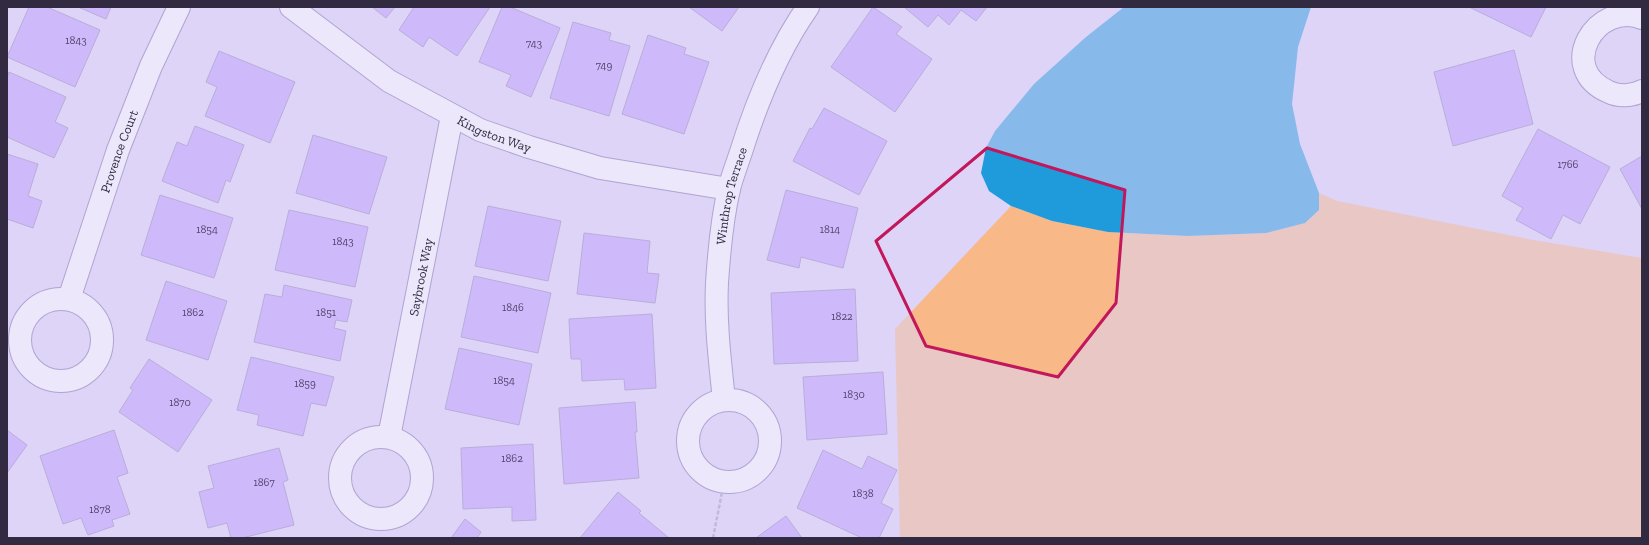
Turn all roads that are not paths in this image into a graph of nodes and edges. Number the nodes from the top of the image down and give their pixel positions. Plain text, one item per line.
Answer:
1 (179, 7) edge
2 (291, 7) edge
3 (808, 7) edge
4 (1640, 14) edge
5 (1642, 91) edge
6 (452, 116) junction
7 (729, 189) junction
8 (69, 300) dead end
9 (724, 400) junction
10 (390, 437) dead end

1 - 8 street, Provence Court
2 - 6 street, Kingston Way
3 - 7 street, Winthrop Terrace
4 - 5 street
6 - 7 street, Kingston Way
6 - 10 street, Saybrook Way
7 - 9 street, Winthrop Terrace
9 - 9 street

